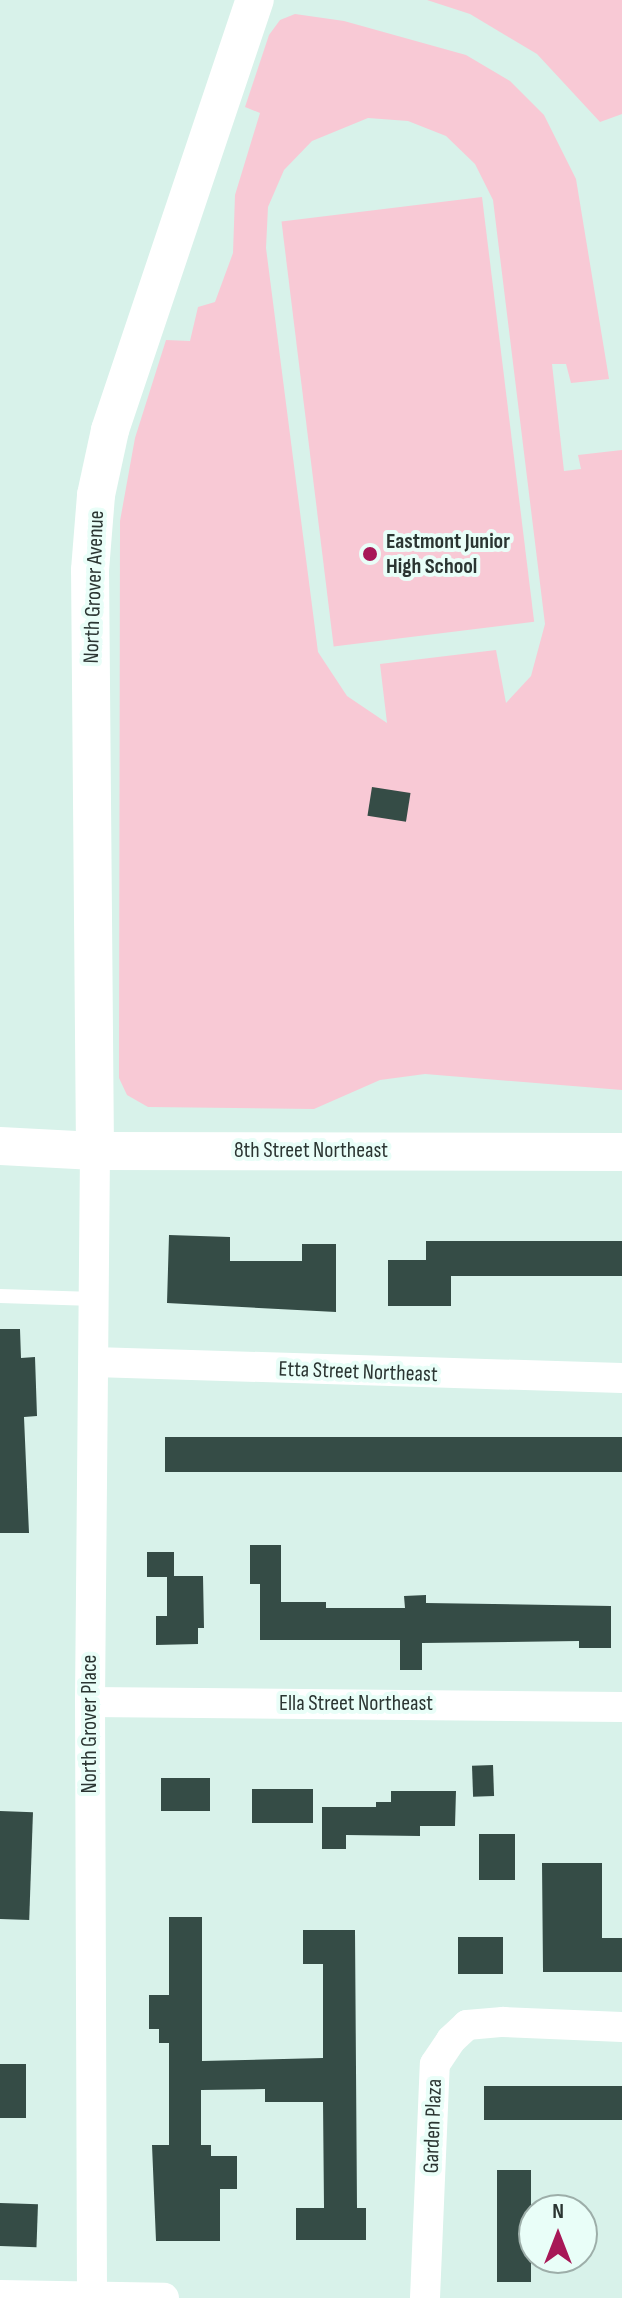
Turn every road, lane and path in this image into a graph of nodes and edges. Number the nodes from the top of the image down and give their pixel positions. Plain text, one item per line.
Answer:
1 (255, 0) edge
2 (0, 1146) edge
3 (95, 1151) junction
4 (622, 1152) edge
5 (0, 1296) edge
6 (94, 1299) junction
7 (94, 1362) junction
8 (622, 1378) edge
9 (90, 1702) junction
10 (622, 1707) edge
11 (622, 2027) edge
12 (0, 2295) edge
13 (92, 2297) edge
14 (164, 2298) edge
15 (425, 2298) edge

1 - 3 street, North Grover Avenue
2 - 3 street, 8th Street Northeast
3 - 4 street, 8th Street Northeast
3 - 6 street, North Grover Place
5 - 6 lane
6 - 7 street, North Grover Place
7 - 8 street, Etta Street Northeast
7 - 9 street, North Grover Place
9 - 10 street, Ella Street Northeast
9 - 13 street, North Grover Place
11 - 15 street, Garden Plaza
12 - 13 street
13 - 14 street

